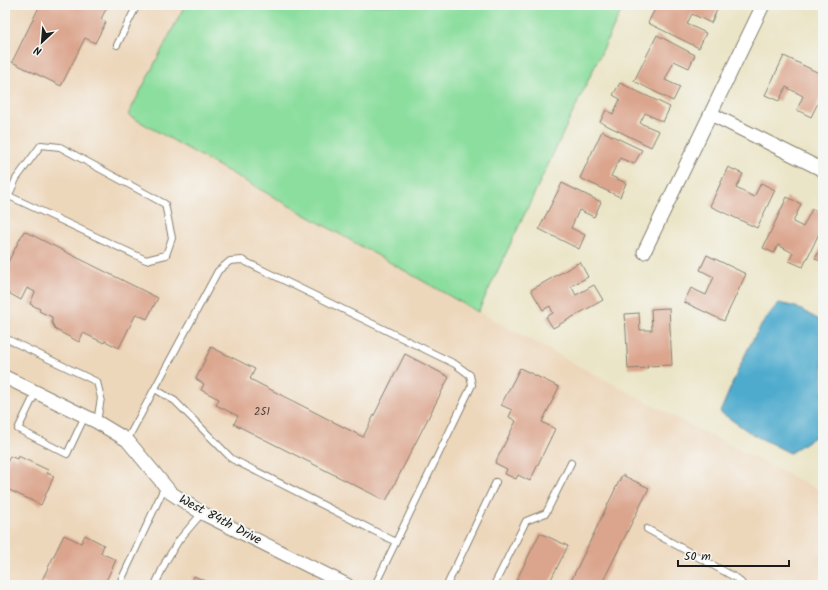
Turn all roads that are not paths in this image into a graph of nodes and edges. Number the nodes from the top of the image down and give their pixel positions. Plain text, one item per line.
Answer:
1 (137, 5) edge
2 (764, 5) edge
3 (117, 45) dead end
4 (711, 114) junction
5 (823, 170) edge
6 (9, 196) junction
7 (5, 204) edge
8 (644, 252) dead end
9 (5, 338) edge
10 (5, 377) edge
11 (155, 389) junction
12 (36, 392) junction
13 (85, 416) junction
14 (97, 422) junction
15 (127, 440) junction
16 (571, 463) dead end
17 (496, 482) dead end
18 (165, 486) junction
19 (202, 513) junction
20 (647, 529) dead end
21 (396, 542) junction
22 (330, 581) edge
23 (119, 585) edge
24 (155, 585) edge
25 (347, 585) edge
26 (375, 585) edge
27 (447, 585) edge
28 (494, 585) edge
29 (743, 585) edge

1 - 3 lane
2 - 4 street
4 - 5 street
4 - 8 street
6 - 6 lane
6 - 7 lane
9 - 14 lane
10 - 12 street, West 84th Drive
11 - 15 lane
11 - 21 lane
11 - 21 lane
12 - 13 street, West 84th Drive
12 - 13 lane
13 - 14 street, West 84th Drive
14 - 15 street, West 84th Drive
15 - 18 street, West 84th Drive
16 - 28 lane
17 - 27 lane
18 - 19 street, West 84th Drive
18 - 23 lane
19 - 22 street, West 84th Drive
19 - 24 lane
20 - 29 lane
21 - 26 lane
22 - 25 street, West 84th Drive

